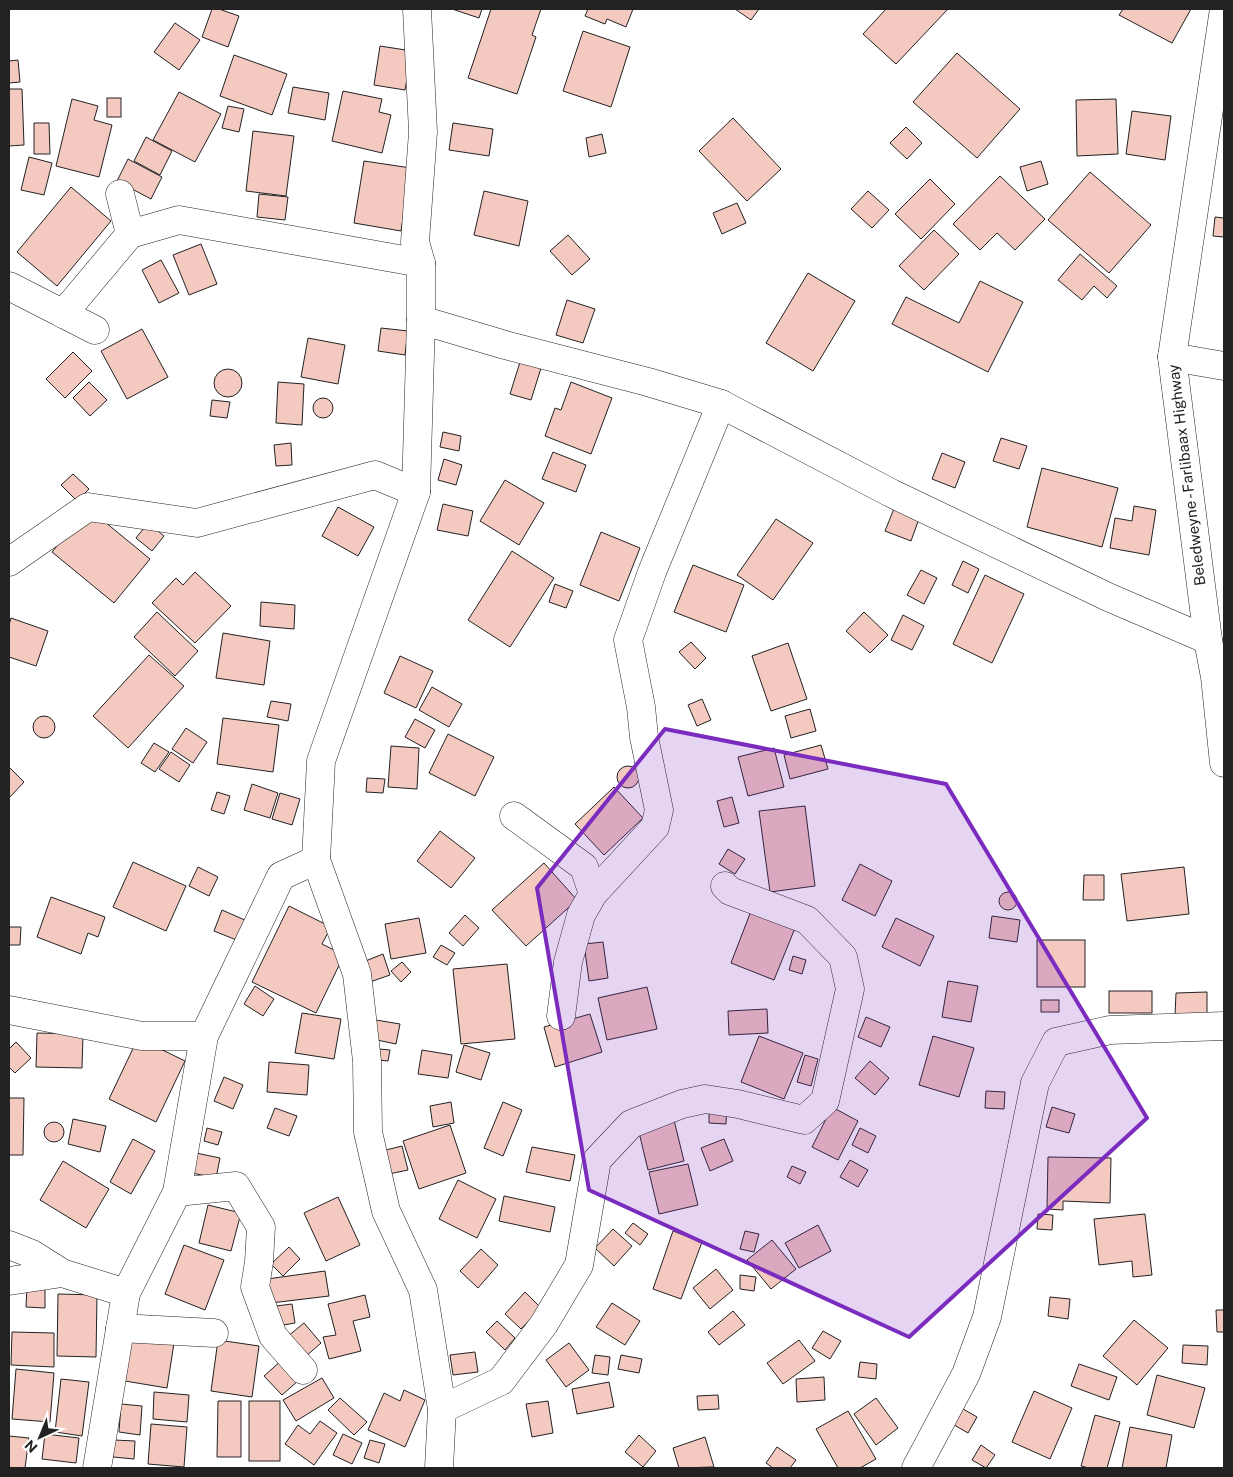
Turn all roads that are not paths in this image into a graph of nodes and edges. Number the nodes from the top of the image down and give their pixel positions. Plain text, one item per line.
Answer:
1 (417, 9) edge
2 (1224, 9) edge
3 (120, 194) dead end
4 (130, 234) junction
5 (420, 263) junction
6 (9, 286) edge
7 (63, 314) junction
8 (421, 320) junction
9 (95, 330) dead end
10 (1172, 358) junction
11 (1224, 366) edge
12 (721, 404) junction
13 (416, 492) junction
14 (9, 562) edge
15 (1208, 640) junction
16 (641, 706) junction
17 (1223, 732) edge
18 (664, 761) dead end
19 (1224, 763) edge
20 (514, 816) dead end
21 (316, 860) junction
22 (725, 886) dead end
23 (593, 894) junction
24 (9, 1010) edge
25 (561, 1016) dead end
26 (1224, 1026) edge
27 (204, 1036) junction
28 (177, 1192) junction
29 (9, 1245) edge
30 (62, 1273) junction
31 (9, 1281) edge
32 (126, 1293) junction
33 (120, 1328) junction
34 (214, 1332) dead end
35 (303, 1370) dead end
36 (442, 1409) junction
37 (97, 1468) edge
38 (439, 1468) edge
39 (916, 1468) edge

1 - 5 street
2 - 10 street, Beledweyne - Farlibaax Highway
3 - 4 street
4 - 5 street
4 - 7 street
5 - 8 street
6 - 7 street
7 - 9 street
8 - 12 street
8 - 13 street
10 - 11 street
10 - 15 street, Beledweyne - Farlibaax Highway
12 - 15 street
12 - 16 street
13 - 14 street
13 - 21 street
15 - 17 street, Beledweyne - Farlibaax Highway
16 - 18 street
16 - 23 street
17 - 19 street, Beledweyne - Farlibaax Highway
20 - 23 street
21 - 27 street
21 - 36 street
22 - 36 street
23 - 25 street
24 - 27 street
26 - 39 street
27 - 28 street
28 - 32 street
28 - 35 street
29 - 30 street
30 - 31 street
30 - 32 street
32 - 33 street
33 - 34 street
33 - 37 street
36 - 38 street

